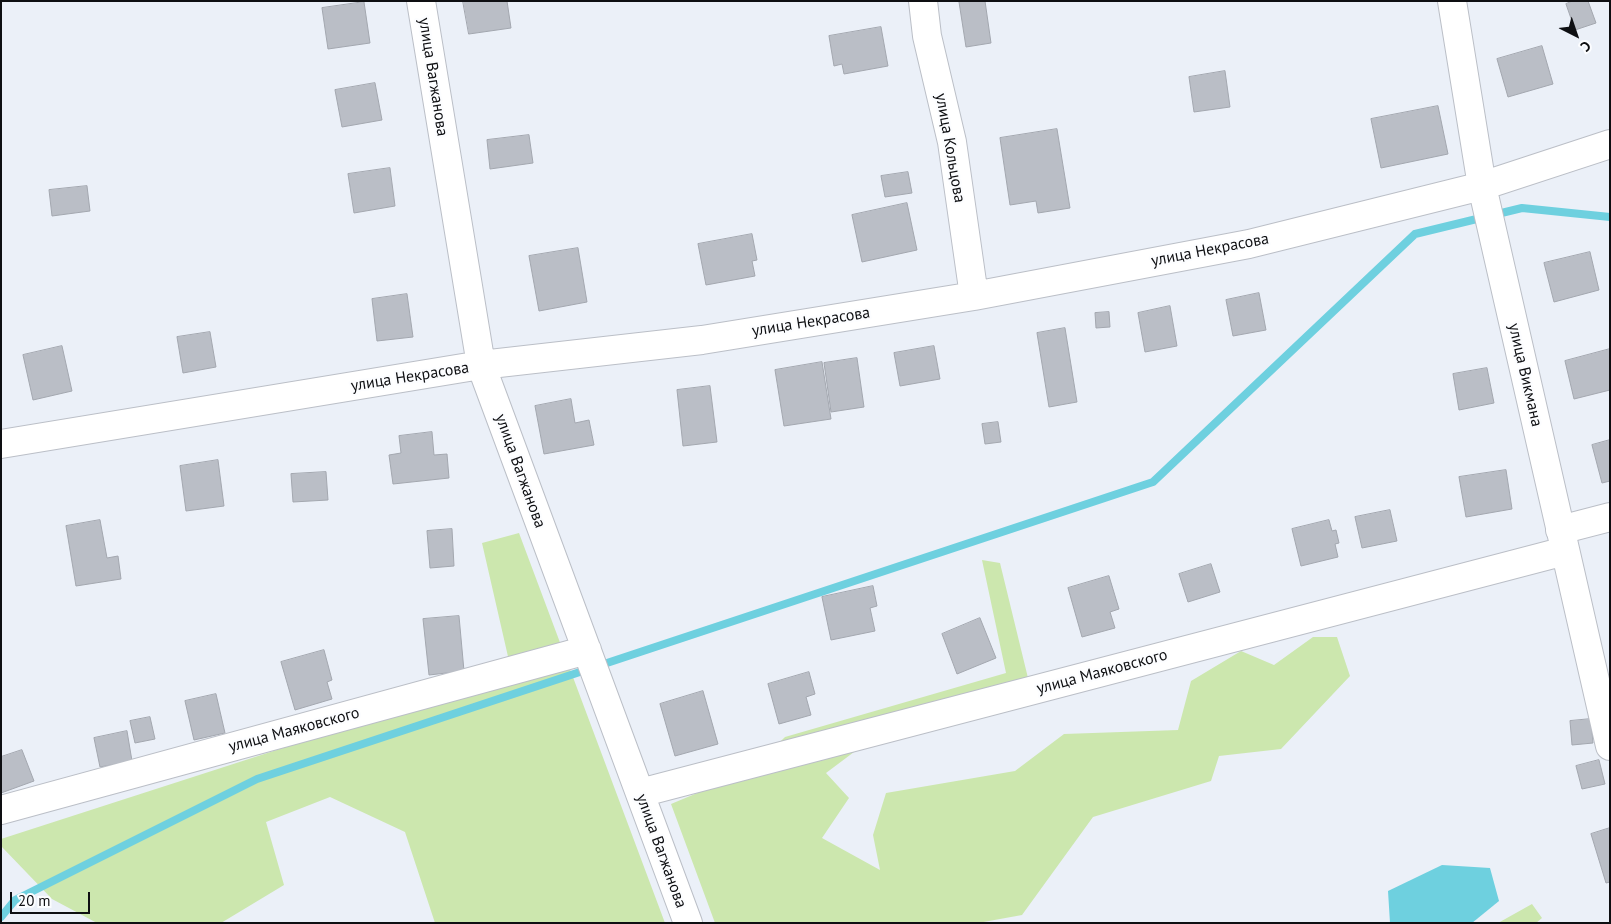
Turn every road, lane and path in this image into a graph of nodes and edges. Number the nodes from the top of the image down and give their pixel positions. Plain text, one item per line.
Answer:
1 (421, 1) edge
2 (923, 1) edge
3 (1452, 1) edge
4 (1610, 144) edge
5 (1482, 186) junction
6 (974, 296) junction
7 (481, 365) junction
8 (1, 444) edge
9 (1610, 516) edge
10 (1563, 540) junction
11 (587, 650) junction
12 (1610, 746) edge
13 (640, 793) junction
14 (1, 810) edge
15 (688, 923) edge

1 - 7 street, улица Вагжанова
2 - 6 street, улица Кольцова
3 - 5 street, улица Викмана
4 - 5 street, улица Некрасова
5 - 6 street, улица Некрасова
5 - 10 street, улица Викмана
6 - 7 street, улица Некрасова
7 - 8 street, улица Некрасова
7 - 11 street, улица Вагжанова
9 - 10 street, улица Маяковского
10 - 12 street, улица Викмана
10 - 13 street, улица Маяковского
11 - 13 street, улица Вагжанова
11 - 14 street, улица Маяковского
13 - 15 street, улица Вагжанова

